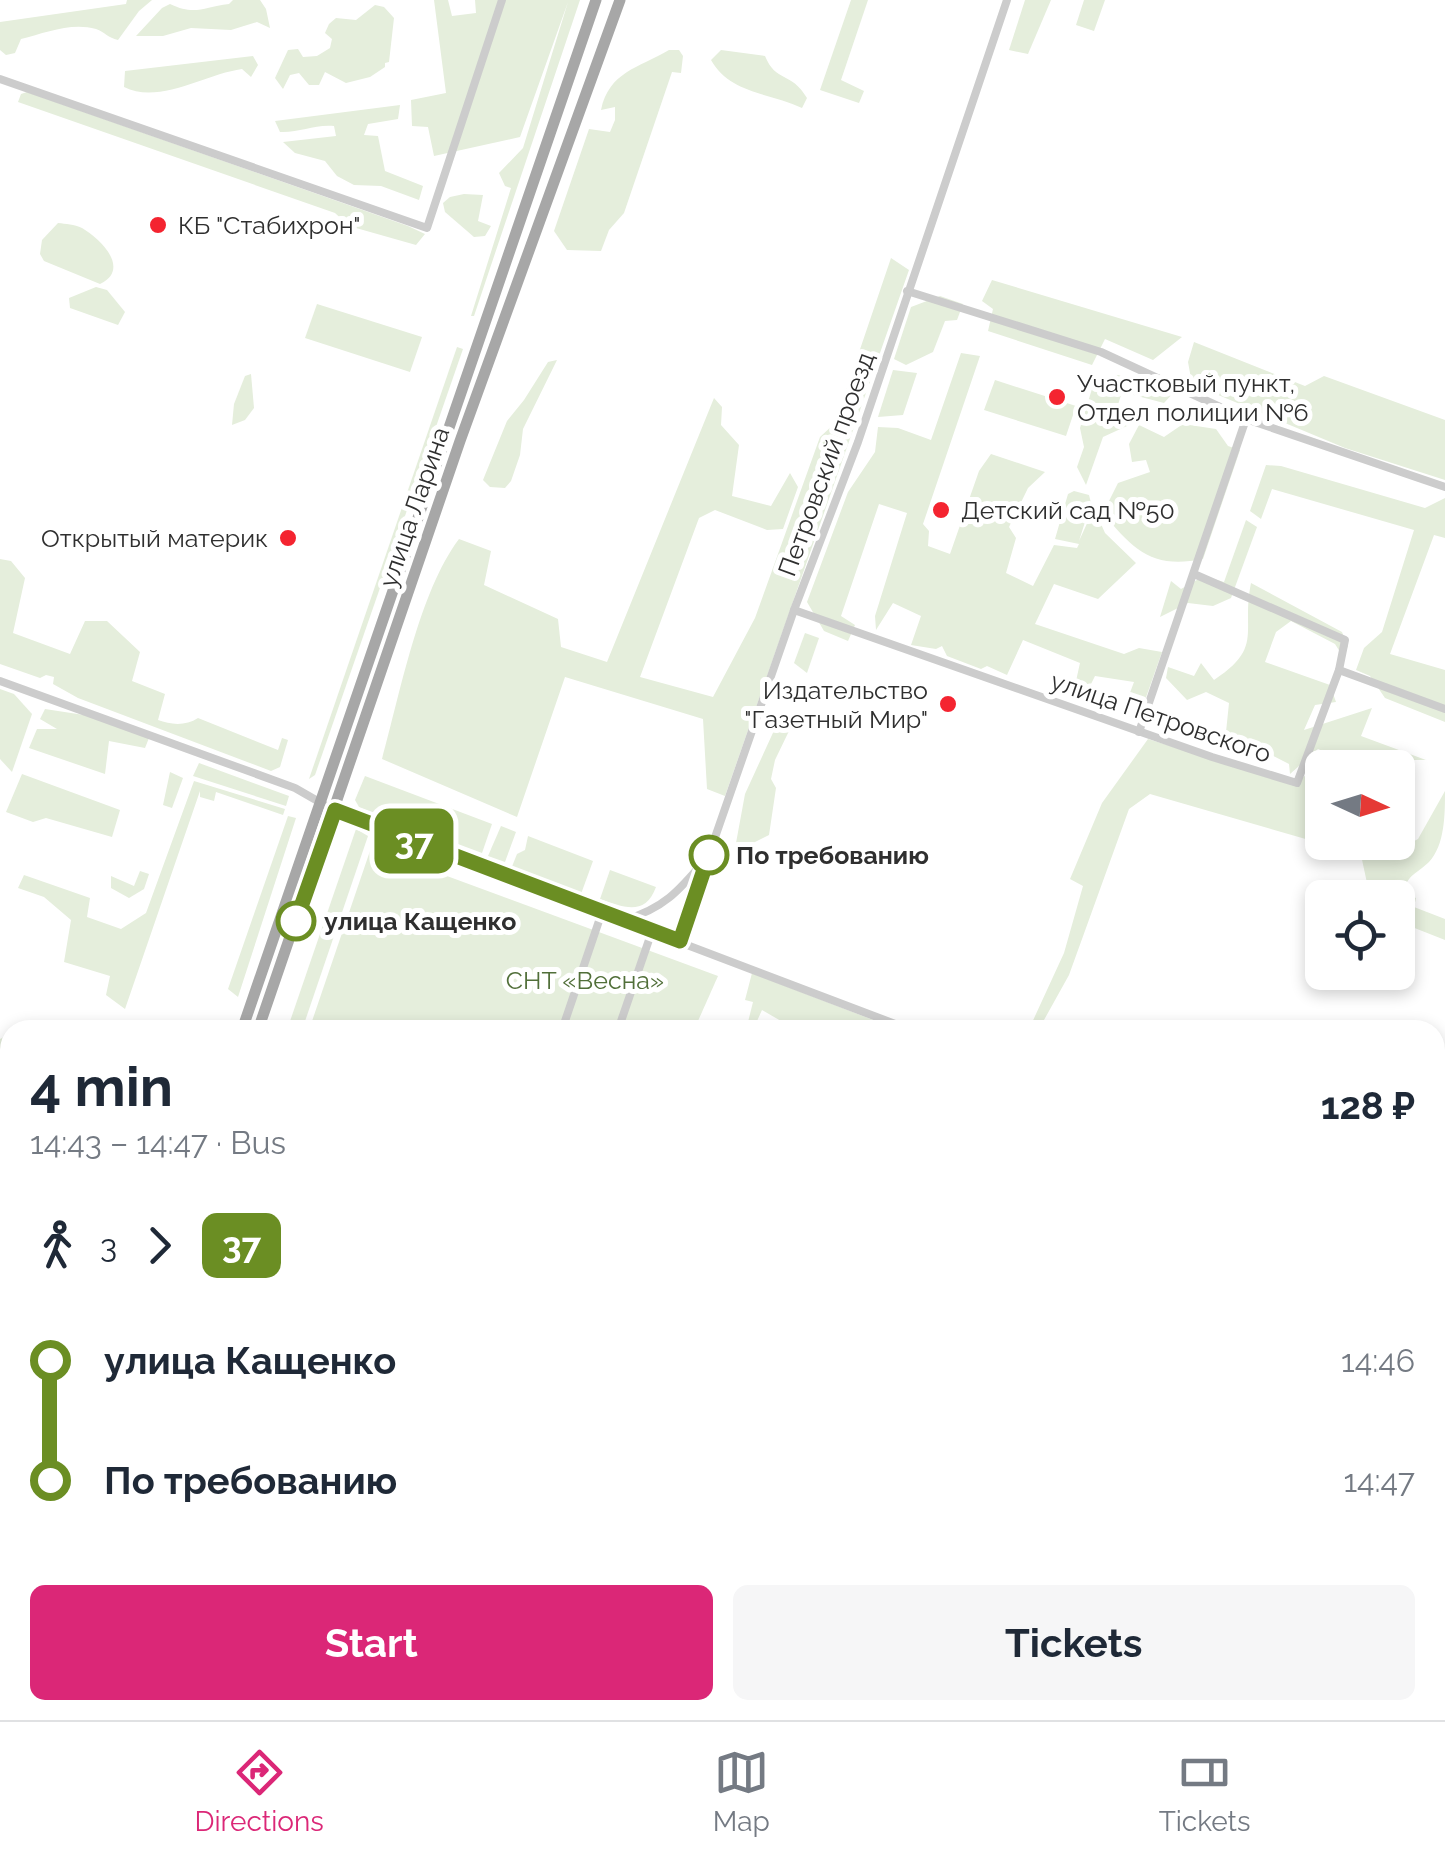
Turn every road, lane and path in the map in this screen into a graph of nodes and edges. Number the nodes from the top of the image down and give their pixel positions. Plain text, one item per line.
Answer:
1 (502, 0) edge
2 (596, 0) edge
3 (620, 0) edge
4 (1006, 0) edge
5 (0, 78) edge
6 (907, 292) junction
7 (1246, 419) junction
8 (1445, 487) edge
9 (1194, 574) junction
10 (794, 610) junction
11 (1339, 670) junction
12 (0, 681) edge
13 (1445, 710) edge
14 (1139, 732) junction
15 (320, 803) junction
16 (335, 810) junction
17 (708, 857) junction
18 (602, 912) junction
19 (624, 920) junction
20 (652, 931) junction
21 (680, 941) junction
22 (245, 1020) edge
23 (262, 1020) edge
24 (565, 1020) edge
25 (621, 1020) edge
26 (885, 1020) edge

1 - 5 street
2 - 15 main road, улица Ларина
3 - 16 main road, улица Ларина
4 - 6 street, Петровский проезд
6 - 7 street
6 - 10 street, Петровский проезд
7 - 8 street
7 - 9 street
9 - 11 street
9 - 14 street
10 - 14 street, улица Петровского
10 - 17 street, Петровский проезд
11 - 13 street
11 - 14 street, улица Петровского
12 - 15 street
15 - 16 street
15 - 22 main road, улица Ларина
16 - 18 street
16 - 23 main road, улица Ларина
17 - 19 street
17 - 21 street, Петровский проезд
18 - 19 street
18 - 24 street
19 - 20 street
20 - 21 street
20 - 25 street
21 - 26 street

